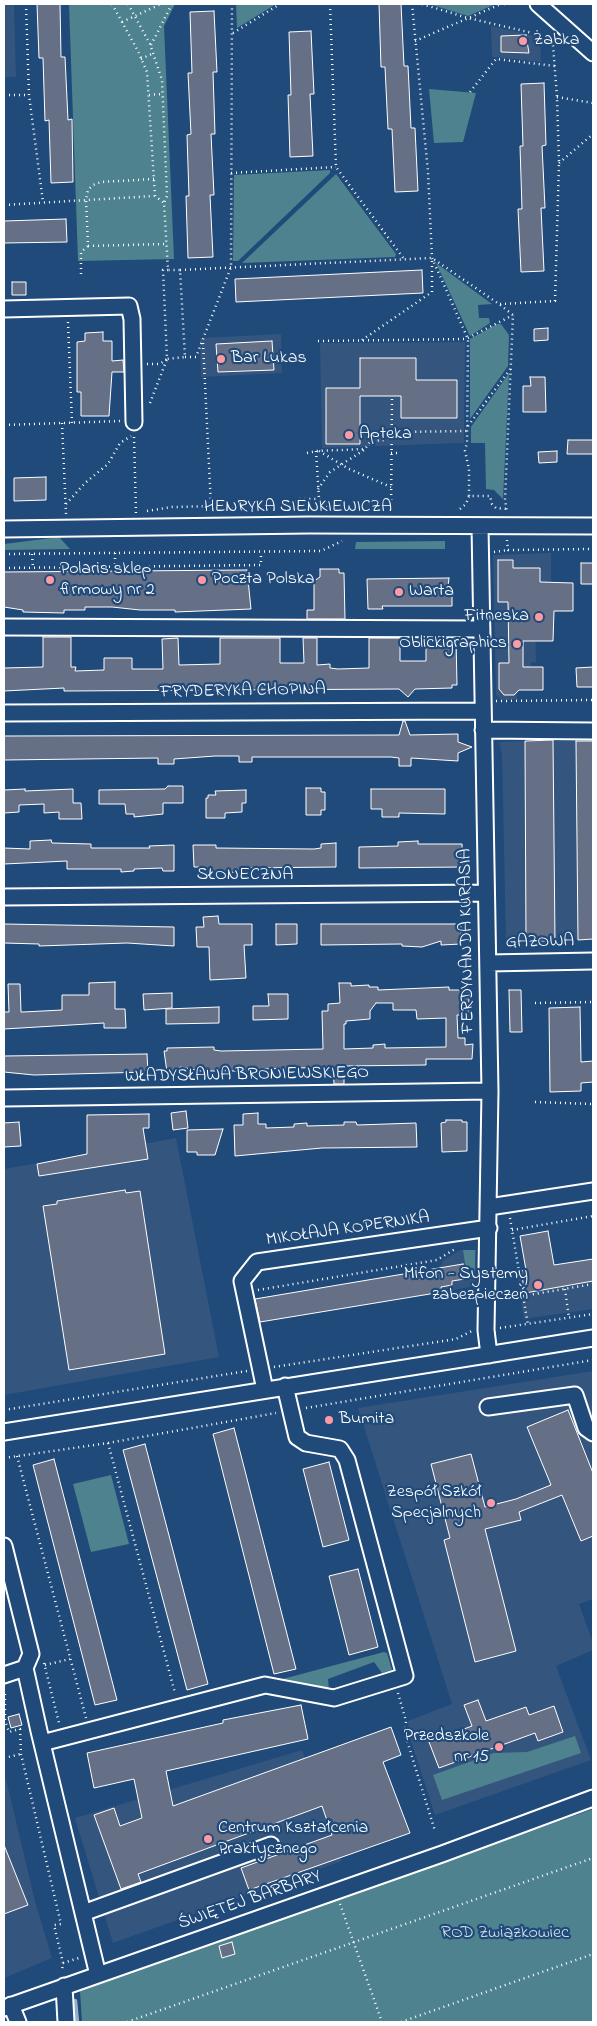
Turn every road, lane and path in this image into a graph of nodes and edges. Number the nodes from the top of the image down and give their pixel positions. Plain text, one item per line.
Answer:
1 (26, 4) edge
2 (112, 4) edge
3 (128, 4) edge
4 (162, 4) edge
5 (172, 4) edge
6 (232, 4) edge
7 (280, 4) edge
8 (330, 4) edge
9 (412, 4) edge
10 (422, 4) edge
11 (502, 4) edge
12 (508, 4) edge
13 (538, 4) edge
14 (134, 16) junction
15 (468, 18) junction
16 (122, 22) junction
17 (234, 33) junction
18 (541, 35) dead end
19 (415, 41) junction
20 (150, 45) junction
21 (553, 45) dead end
22 (154, 53) junction
23 (593, 53) edge
24 (141, 59) junction
25 (555, 66) junction
26 (470, 92) dead end
27 (149, 94) junction
28 (162, 94) junction
29 (4, 95) edge
30 (29, 95) junction
31 (557, 97) junction
32 (593, 103) edge
33 (593, 134) edge
34 (559, 163) junction
35 (336, 167) junction
36 (231, 173) junction
37 (154, 179) junction
38 (155, 196) junction
39 (86, 199) junction
40 (43, 202) junction
41 (164, 203) junction
42 (4, 205) edge
43 (166, 244) junction
44 (88, 246) junction
45 (432, 258) junction
46 (404, 260) junction
47 (231, 267) junction
48 (168, 270) junction
49 (180, 270) junction
50 (81, 274) dead end
51 (499, 304) junction
52 (4, 309) edge
53 (513, 315) junction
54 (68, 321) dead end
55 (468, 339) junction
56 (203, 340) junction
57 (318, 341) dead end
58 (360, 341) junction
59 (185, 357) junction
60 (167, 358) junction
61 (133, 364) junction
62 (511, 368) junction
63 (392, 399) dead end
64 (149, 405) dead end
65 (127, 421) joint
66 (62, 423) junction
67 (72, 423) junction
68 (4, 425) edge
69 (467, 429) junction
70 (392, 435) junction
71 (365, 449) junction
72 (317, 451) junction
73 (307, 453) dead end
74 (391, 453) junction
75 (401, 453) dead end
76 (340, 464) junction
77 (391, 487) junction
78 (318, 489) junction
79 (303, 499) dead end
80 (66, 504) junction
81 (211, 506) dead end
82 (507, 509) junction
83 (517, 509) dead end
84 (391, 511) dead end
85 (136, 513) dead end
86 (66, 515) dead end
87 (480, 526) junction
88 (593, 526) edge
89 (4, 529) edge
90 (507, 538) dead end
91 (593, 549) edge
92 (508, 550) junction
93 (321, 551) dead end
94 (261, 552) junction
95 (115, 553) junction
96 (489, 553) dead end
97 (4, 554) edge
98 (32, 554) junction
99 (116, 567) junction
100 (4, 568) edge
101 (32, 568) junction
102 (4, 627) edge
103 (482, 629) junction
104 (593, 700) edge
105 (487, 706) junction
106 (4, 713) edge
107 (482, 730) junction
108 (593, 731) edge
109 (486, 893) junction
110 (4, 897) edge
111 (593, 961) edge
112 (488, 963) junction
113 (593, 1002) edge
114 (535, 1003) dead end
115 (490, 1091) junction
116 (4, 1098) edge
117 (535, 1102) dead end
118 (593, 1104) edge
119 (593, 1191) edge
120 (489, 1207) junction
121 (510, 1216) dead end
122 (593, 1216) edge
123 (489, 1228) junction
124 (512, 1230) junction
125 (457, 1248) dead end
126 (593, 1284) edge
127 (565, 1289) junction
128 (244, 1292) junction
129 (523, 1296) junction
130 (593, 1314) edge
131 (569, 1318) junction
132 (528, 1325) junction
133 (518, 1327) junction
134 (495, 1329) dead end
135 (478, 1330) dead end
136 (519, 1332) dead end
137 (593, 1338) edge
138 (489, 1355) junction
139 (593, 1360) edge
140 (524, 1367) dead end
141 (266, 1368) dead end
142 (253, 1370) dead end
143 (525, 1372) junction
144 (464, 1377) dead end
145 (465, 1382) junction
146 (285, 1386) junction
147 (264, 1390) junction
148 (488, 1407) dead end
149 (305, 1408) dead end
150 (4, 1410) edge
151 (282, 1412) dead end
152 (4, 1432) edge
153 (593, 1433) edge
154 (108, 1443) junction
155 (17, 1456) junction
156 (4, 1458) edge
157 (4, 1546) edge
158 (70, 1659) junction
159 (28, 1661) junction
160 (45, 1665) junction
161 (4, 1675) edge
162 (405, 1676) junction
163 (4, 1693) edge
164 (179, 1708) junction
165 (61, 1730) dead end
166 (89, 1731) junction
167 (42, 1743) junction
168 (22, 1754) junction
169 (4, 1758) edge
170 (593, 1798) edge
171 (435, 1831) dead end
172 (271, 1845) dead end
173 (593, 1858) edge
174 (336, 1891) junction
175 (83, 1913) junction
176 (354, 1943) junction
177 (593, 1954) edge
178 (98, 1974) junction
179 (63, 1980) junction
180 (8, 2006) edge
181 (18, 2022) edge
182 (66, 2022) edge
183 (127, 2022) edge
184 (382, 2022) edge
185 (401, 2022) edge

1 - 30 path
2 - 16 path
3 - 14 path
4 - 14 path
5 - 20 path
6 - 17 path
7 - 17 path
8 - 35 path
9 - 19 path
10 - 15 path
11 - 12 path
11 - 15 path
13 - 23 street
14 - 16 path
14 - 20 path
15 - 18 path
15 - 19 path
16 - 24 path
17 - 36 path
19 - 45 path
20 - 22 path
21 - 25 path
22 - 24 path
22 - 28 path
24 - 27 path
25 - 26 path
25 - 31 path
27 - 28 path
27 - 37 path
28 - 41 path
29 - 30 path
30 - 40 path
31 - 32 path
31 - 34 path
33 - 34 path
34 - 51 path
35 - 36 path
35 - 46 path
36 - 47 path
37 - 38 path
37 - 39 path
38 - 39 path
38 - 41 path
39 - 40 path
39 - 44 path
40 - 42 path
41 - 43 path
43 - 44 path
43 - 48 path
44 - 50 path
45 - 46 path
45 - 51 path
45 - 55 path
45 - 58 path
46 - 47 path
47 - 49 path
47 - 56 path
48 - 49 path
48 - 60 path
49 - 59 path
51 - 53 path
52 - 61 street
53 - 55 path
53 - 62 path
54 - 67 path
55 - 58 path
55 - 69 path
56 - 59 path
56 - 81 path
57 - 58 path
59 - 60 path
60 - 61 path
60 - 64 path
61 - 65 street
62 - 69 path
62 - 82 path
63 - 70 path
65 - 67 path
66 - 67 path
66 - 68 path
66 - 80 path
69 - 70 path
69 - 82 path
70 - 71 path
70 - 74 path
71 - 72 path
71 - 76 path
72 - 73 path
72 - 76 path
72 - 78 path
74 - 75 path
74 - 77 path
76 - 77 path
76 - 78 path
77 - 84 path
78 - 79 path
80 - 85 path
80 - 86 path
82 - 83 path
87 - 88 street, HENRYKA SIENKIEWICZA
87 - 89 street, HENRYKA SIENKIEWICZA
87 - 103 street, FERDYNANDA KURASIA
90 - 92 path
91 - 92 path
92 - 96 path
93 - 94 path
94 - 95 path
94 - 99 path
95 - 98 path
95 - 99 path
97 - 98 path
98 - 101 path
99 - 101 path
100 - 101 path
102 - 103 street
103 - 105 street, FERDYNANDA KURASIA
104 - 105 path
105 - 106 street, FRYDERYKA CHOPINA
105 - 107 street, FERDYNANDA KURASIA
107 - 108 street
107 - 109 street, FERDYNANDA KURASIA
109 - 110 street, SŁONECZNA
109 - 112 street, FERDYNANDA KURASIA
111 - 112 street, GAZOWA
112 - 115 street, FERDYNANDA KURASIA
113 - 114 path
115 - 116 street, WŁADYSŁAWA BRONIEWSKIEGO
115 - 120 street, FERDYNANDA KURASIA
117 - 118 path
119 - 120 street
120 - 123 street, FERDYNANDA KURASIA
121 - 124 path
122 - 124 path
123 - 128 street, MIKOŁAJA KOPERNIKA
123 - 138 street, FERDYNANDA KURASIA
124 - 129 path
125 - 128 path
126 - 127 path
127 - 129 path
127 - 131 path
128 - 147 street, MIKOŁAJA KOPERNIKA
129 - 132 path
130 - 131 path
131 - 132 path
132 - 133 path
133 - 134 path
133 - 136 path
135 - 141 path
137 - 138 street
138 - 146 street
139 - 143 path
140 - 143 path
142 - 150 path
143 - 145 path
144 - 145 path
145 - 149 path
146 - 147 street
146 - 162 street
147 - 152 street
148 - 153 street
151 - 154 path
154 - 155 path
154 - 164 path
155 - 156 path
155 - 158 path
157 - 159 street
158 - 160 path
158 - 166 path
159 - 160 path
159 - 161 street
159 - 167 street
160 - 165 path
162 - 164 street
162 - 171 path
163 - 168 path
164 - 166 street
166 - 167 street
167 - 175 street
168 - 169 path
168 - 179 path
170 - 174 street, ŚWIĘTEJ BARBARY
172 - 175 street
173 - 176 path
174 - 176 path
174 - 178 street, ŚWIĘTEJ BARBARY
175 - 178 street
176 - 183 path
176 - 184 path
177 - 185 path
178 - 179 street, ŚWIĘTEJ BARBARY
179 - 180 street, ŚWIĘTEJ BARBARY
179 - 182 street
180 - 181 street

